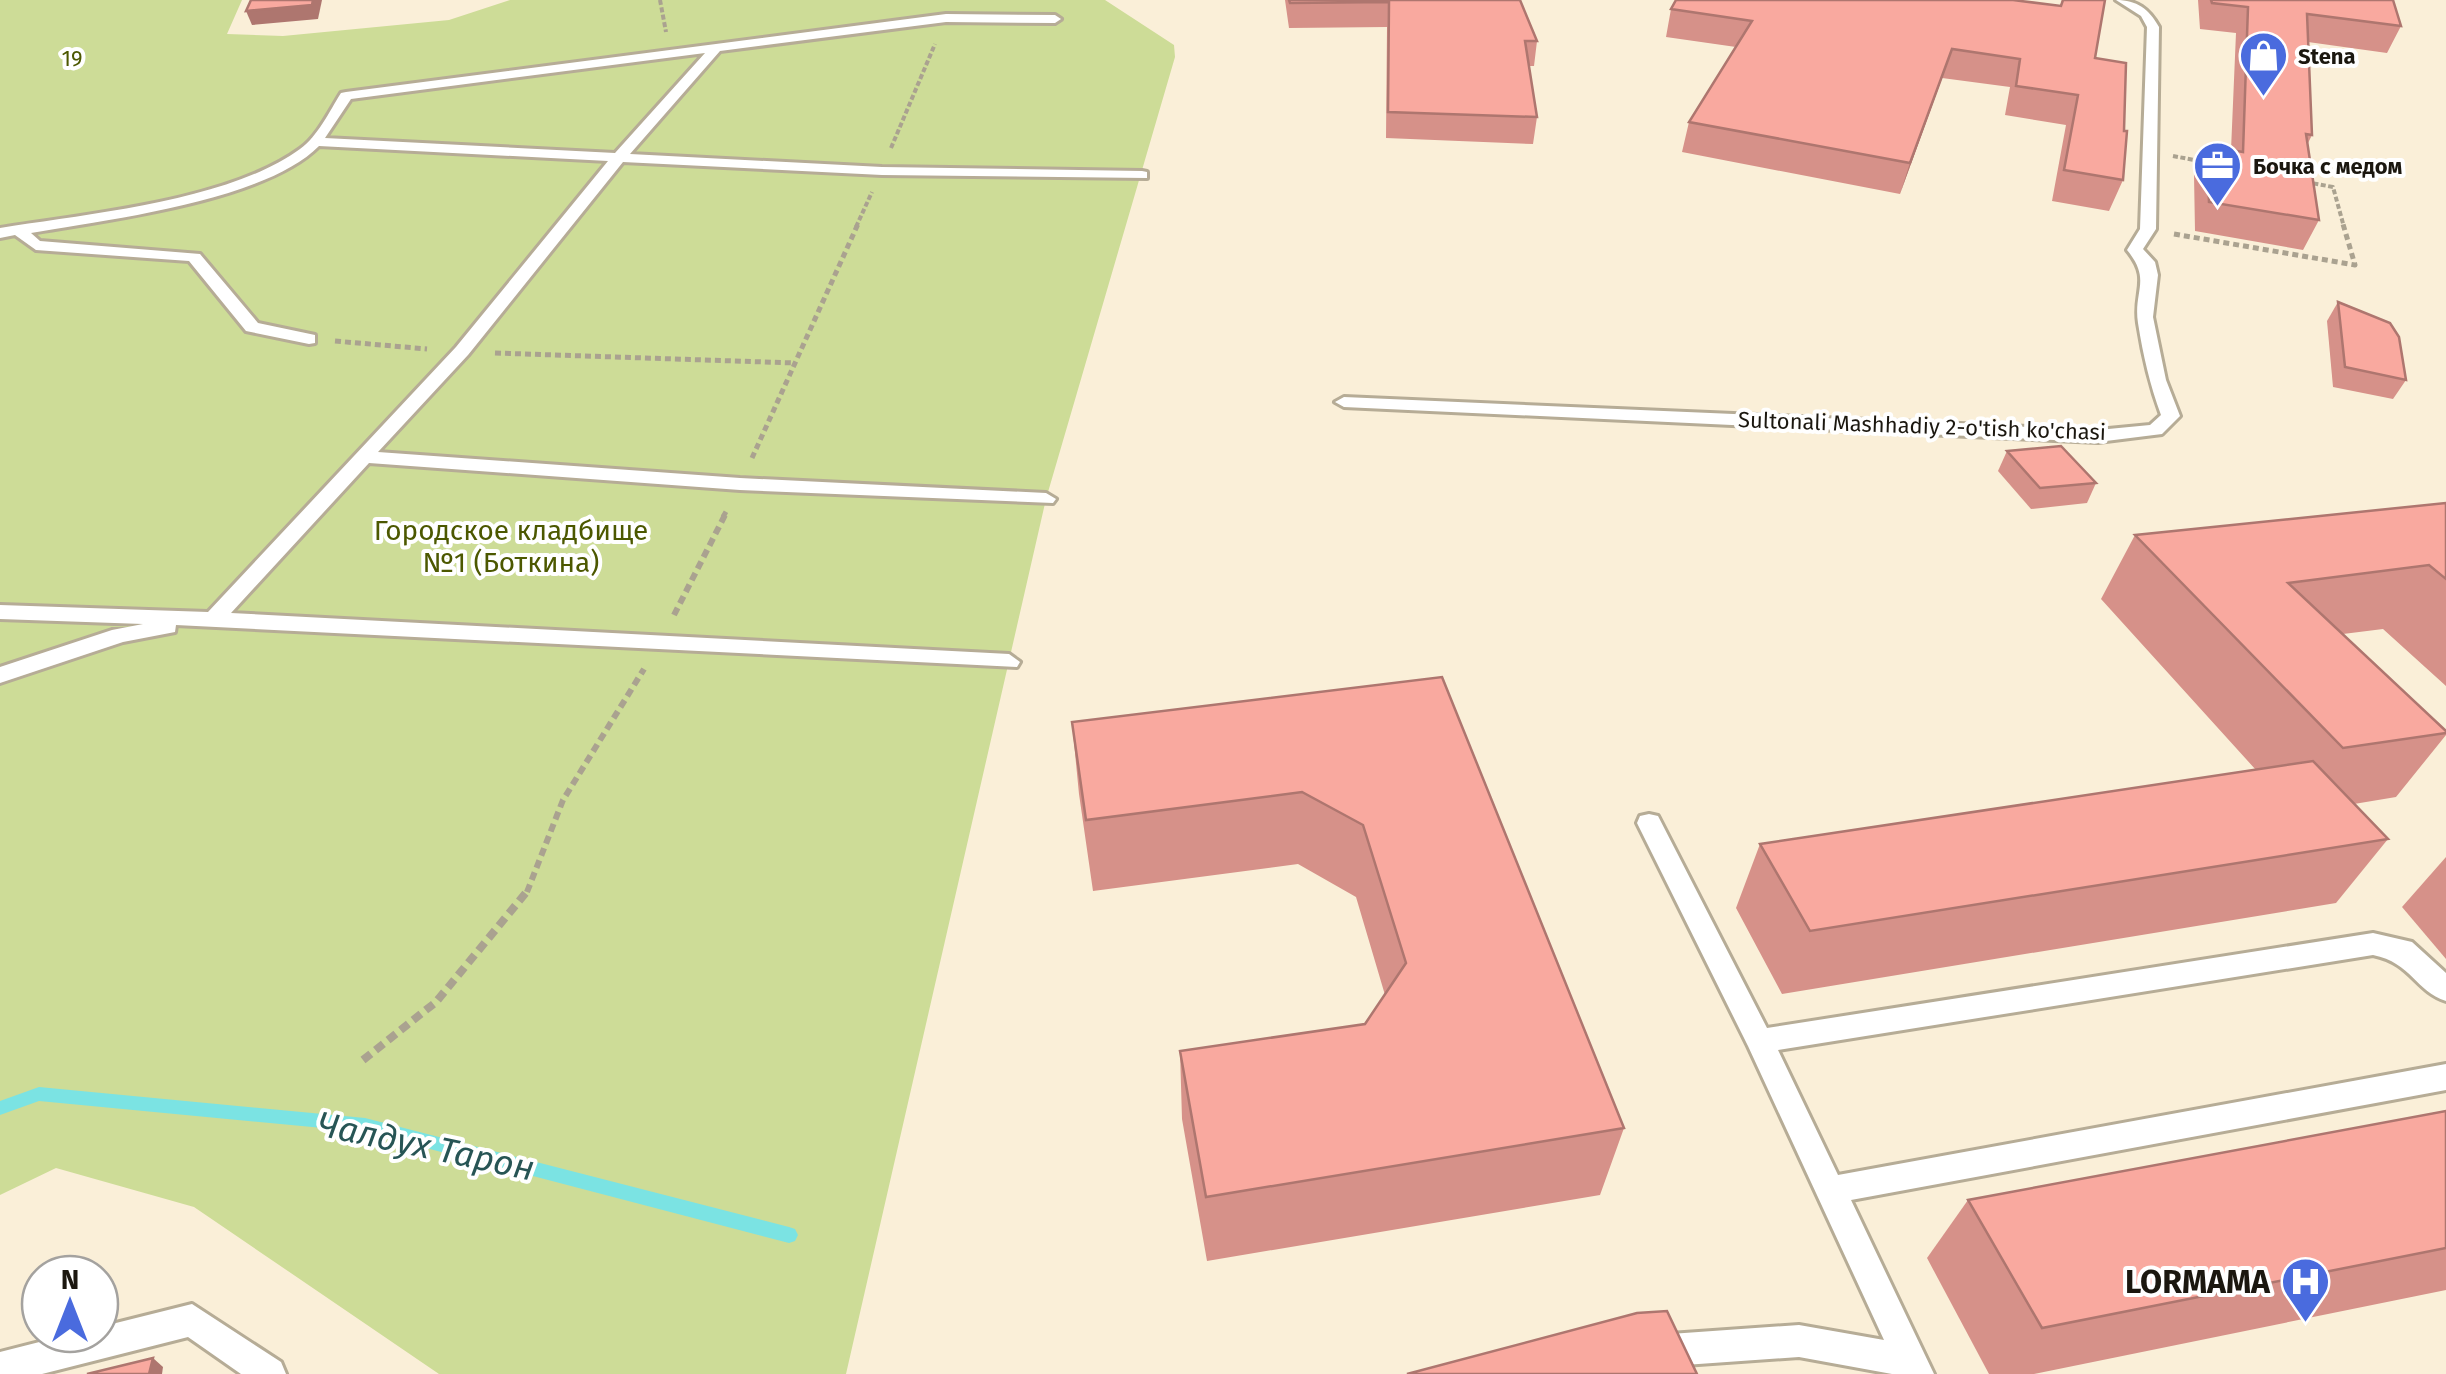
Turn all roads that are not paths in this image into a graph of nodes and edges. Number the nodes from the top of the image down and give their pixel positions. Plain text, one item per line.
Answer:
1 (2122, 0) edge
2 (1055, 19) dead end
3 (717, 47) junction
4 (315, 142) junction
5 (622, 154) junction
6 (1142, 175) dead end
7 (22, 229) junction
8 (0, 233) edge
9 (309, 339) road end
10 (1344, 402) dead end
11 (364, 457) junction
12 (1046, 499) dead end
13 (0, 612) edge
14 (212, 618) junction
15 (1010, 662) dead end
16 (0, 675) edge
17 (1649, 823) dead end
18 (2446, 990) edge
19 (1760, 1042) junction
20 (2446, 1077) edge
21 (1831, 1190) junction
22 (1630, 1352) edge
23 (1914, 1367) edge
24 (0, 1368) edge
25 (269, 1374) edge

1 - 10 lane, Sultonali Mashhadiy 2-o'tish ko'chasi
2 - 3 lane
3 - 4 lane
3 - 5 lane
4 - 5 lane
4 - 7 lane
5 - 6 lane
5 - 11 lane
7 - 8 lane
7 - 9 lane
11 - 12 lane
11 - 14 lane
13 - 14 lane
14 - 15 lane
14 - 16 lane
17 - 19 lane
18 - 19 lane
19 - 21 lane
20 - 21 lane
21 - 23 lane
22 - 23 lane
24 - 25 lane

